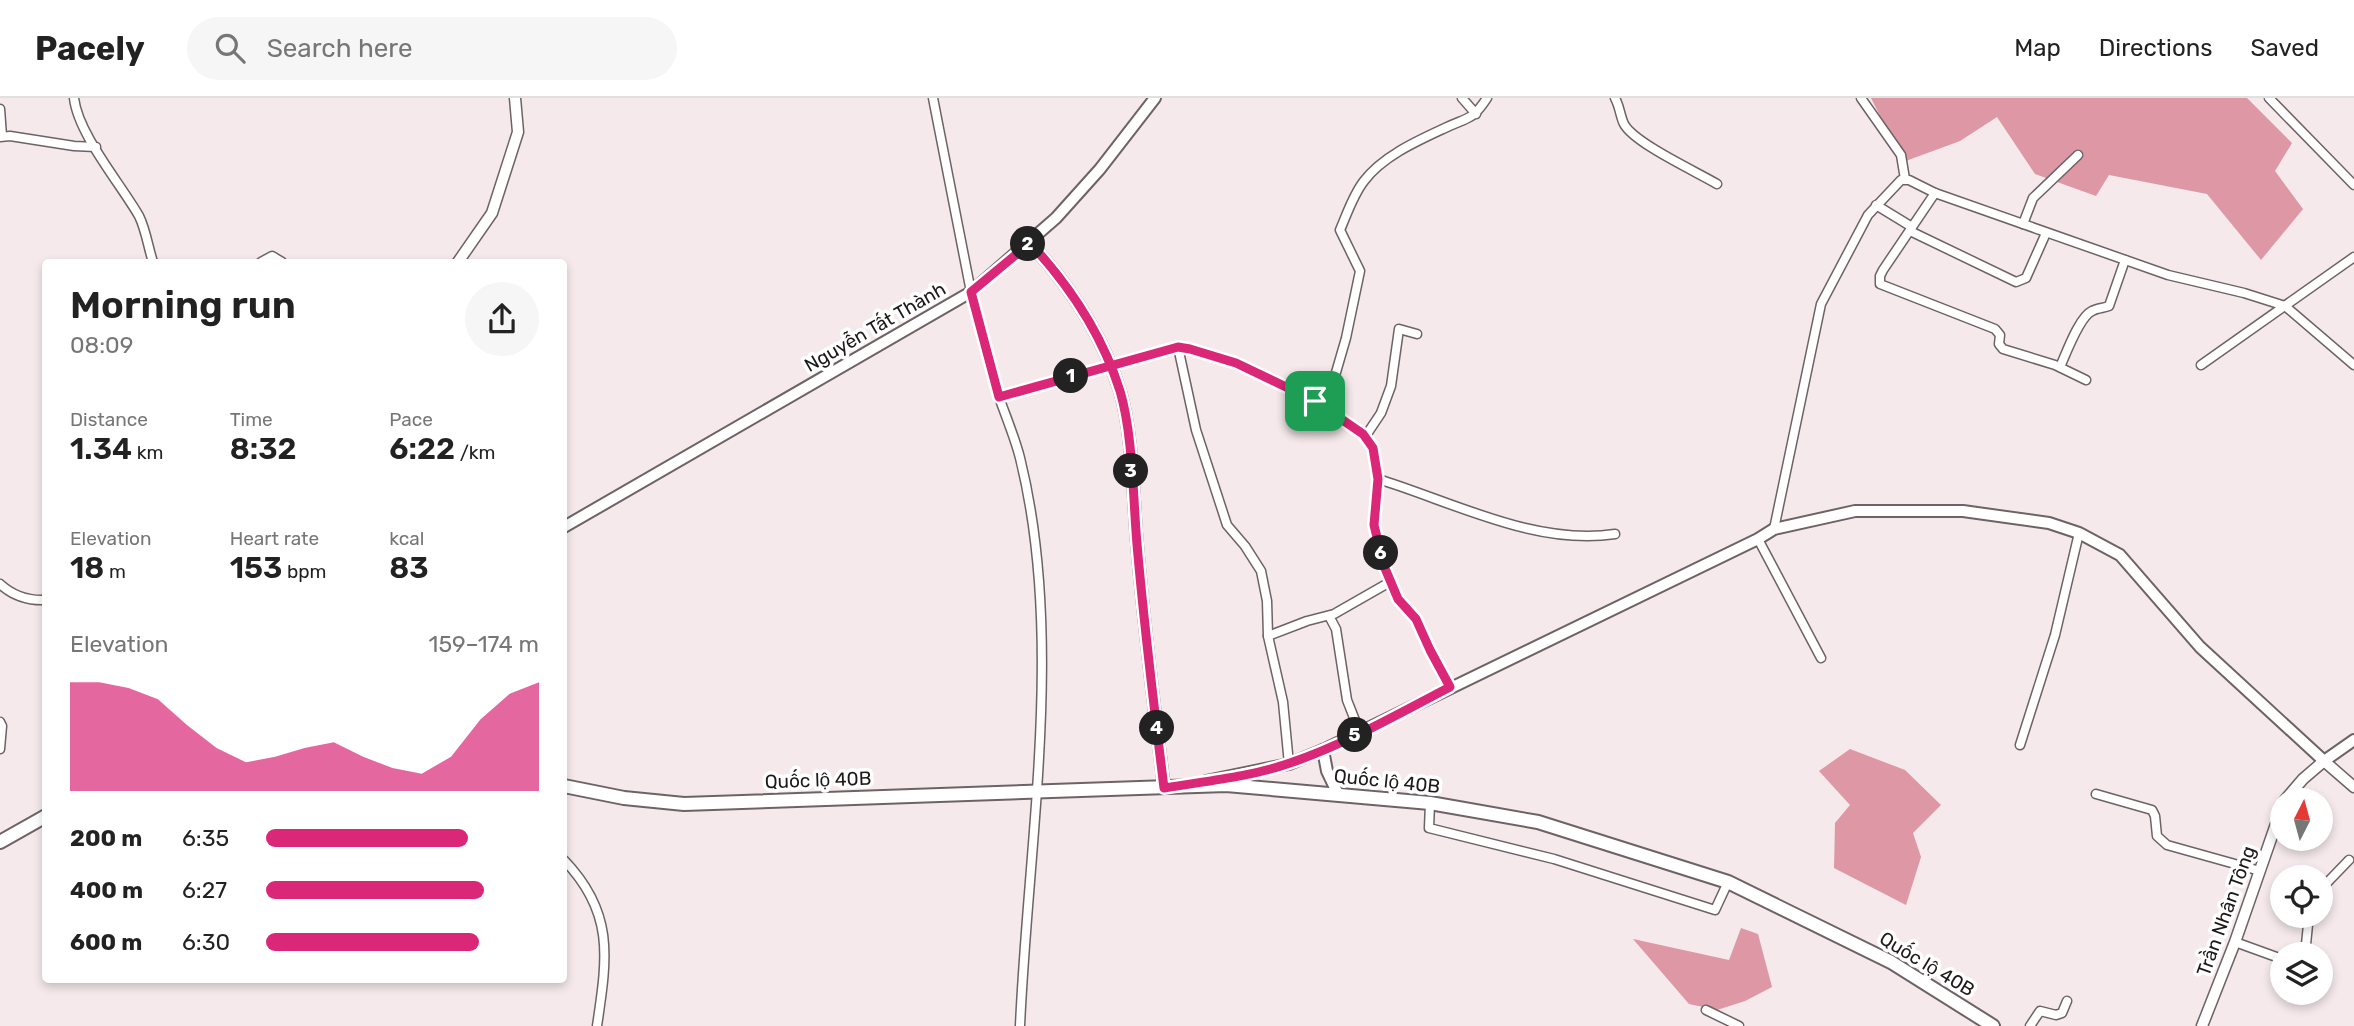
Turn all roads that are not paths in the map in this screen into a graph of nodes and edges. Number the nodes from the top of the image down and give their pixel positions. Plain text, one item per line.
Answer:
1 (74, 98) edge
2 (515, 98) edge
3 (933, 98) edge
4 (1155, 98) edge
5 (1462, 98) edge
6 (1487, 98) edge
7 (1615, 98) edge
8 (1861, 98) edge
9 (2269, 98) edge
10 (0, 109) edge
11 (1476, 114) junction
12 (1, 136) edge
13 (96, 147) junction
14 (2078, 155) dead end
15 (1905, 179) junction
16 (1717, 184) dead end
17 (2354, 185) edge
18 (1935, 193) junction
19 (1876, 205) junction
20 (2023, 224) junction
21 (1911, 229) junction
22 (2046, 233) junction
23 (1030, 243) junction
24 (2354, 257) edge
25 (152, 259) edge
26 (460, 259) edge
27 (2124, 260) junction
28 (971, 292) junction
29 (2285, 306) junction
30 (1417, 334) dead end
31 (1178, 347) junction
32 (1110, 365) junction
33 (2201, 365) dead end
34 (2354, 365) edge
35 (2060, 367) junction
36 (2086, 380) dead end
37 (999, 397) junction
38 (1315, 401) junction
39 (1365, 437) junction
40 (1378, 479) junction
41 (567, 525) edge
42 (1774, 529) junction
43 (2079, 533) junction
44 (1615, 534) dead end
45 (1758, 539) junction
46 (1390, 582) junction
47 (0, 583) edge
48 (42, 600) edge
49 (1329, 616) junction
50 (1268, 636) junction
51 (1821, 658) dead end
52 (1450, 687) junction
53 (0, 722) edge
54 (1360, 733) junction
55 (2354, 740) edge
56 (2020, 745) dead end
57 (0, 749) edge
58 (1323, 750) junction
59 (2324, 761) junction
60 (1289, 764) junction
61 (567, 787) edge
62 (1164, 788) junction
63 (2295, 788) edge
64 (2354, 788) edge
65 (1036, 791) junction
66 (1338, 794) junction
67 (2096, 794) dead end
68 (1430, 803) junction
69 (42, 818) edge
70 (0, 842) edge
71 (2270, 842) edge
72 (2349, 860) dead end
73 (567, 863) edge
74 (2260, 871) junction
75 (2333, 877) edge
76 (1728, 882) junction
77 (2235, 942) junction
78 (2270, 955) edge
79 (2067, 1001) dead end
80 (1706, 1010) dead end
81 (597, 1026) edge
82 (1020, 1026) edge
83 (1739, 1026) edge
84 (1993, 1026) edge
85 (2030, 1026) edge
86 (2202, 1026) edge

1 - 13 street
2 - 26 street
3 - 28 street
4 - 23 main road, Nguyễn Tất Thành
5 - 11 street
6 - 11 street
7 - 16 street
8 - 15 street
9 - 17 street
10 - 12 street
11 - 38 street
12 - 13 street
13 - 25 street
14 - 20 street
15 - 18 street
15 - 19 street
18 - 20 street
18 - 21 street
19 - 21 street
19 - 42 street
20 - 22 street
21 - 22 street
21 - 35 street
22 - 27 street
23 - 28 main road, Nguyễn Tất Thành
23 - 32 main road
24 - 29 street
27 - 29 street
27 - 35 street
28 - 37 street
28 - 41 main road, Nguyễn Tất Thành
29 - 33 street
29 - 34 street
30 - 39 street
31 - 32 street
31 - 38 street
31 - 50 street
32 - 37 street
32 - 62 main road
35 - 36 street
37 - 65 street
38 - 39 street
39 - 40 street
40 - 44 street
40 - 46 street
42 - 43 main road
42 - 45 main road
43 - 56 street
43 - 59 main road
45 - 51 street
45 - 52 main road
46 - 49 street
46 - 52 street
47 - 48 street
49 - 50 street
49 - 54 street
50 - 60 street
52 - 54 main road
53 - 57 street
54 - 58 main road
55 - 59 main road
58 - 60 main road
58 - 66 main road
59 - 63 street
59 - 64 street
60 - 62 main road
61 - 65 highway, Quốc lộ 40B
62 - 65 highway, Quốc lộ 40B
62 - 66 highway, Quốc lộ 40B
65 - 82 street
66 - 68 highway, Quốc lộ 40B
67 - 74 street
68 - 76 highway, Quốc lộ 40B
68 - 76 street
69 - 70 highway
71 - 74 street, Trần Nhân Tông
72 - 75 street
73 - 81 street
74 - 77 street, Trần Nhân Tông
76 - 84 highway, Quốc lộ 40B
77 - 78 street
77 - 86 street, Trần Nhân Tông
79 - 85 street
80 - 83 street

